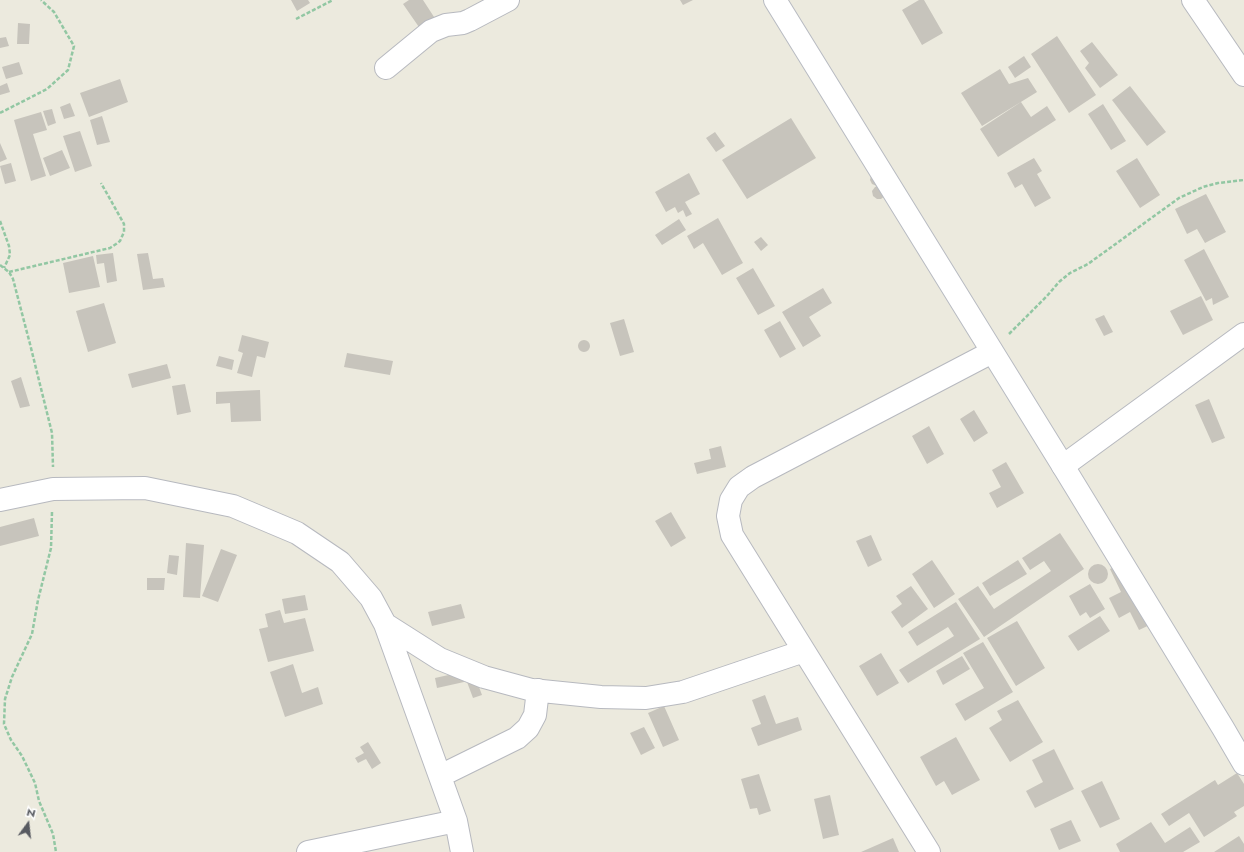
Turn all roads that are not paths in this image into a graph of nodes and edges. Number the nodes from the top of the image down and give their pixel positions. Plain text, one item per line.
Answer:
1 (508, 0) edge
2 (774, 0) edge
3 (1193, 0) edge
4 (386, 68) dead end
5 (1244, 75) edge
6 (1244, 334) edge
7 (992, 352) junction
8 (1063, 466) junction
9 (0, 500) edge
10 (385, 624) junction
11 (804, 651) junction
12 (538, 690) junction
13 (1244, 764) edge
14 (440, 776) junction
15 (456, 820) junction
16 (308, 852) edge
17 (462, 852) edge
18 (929, 852) edge

1 - 4 street
2 - 7 street
3 - 5 street
6 - 8 street
7 - 8 street
7 - 11 street
8 - 13 street
9 - 10 street
10 - 12 street
10 - 14 street
11 - 12 street
11 - 18 street
12 - 14 street
14 - 15 street
15 - 16 street
15 - 17 street

